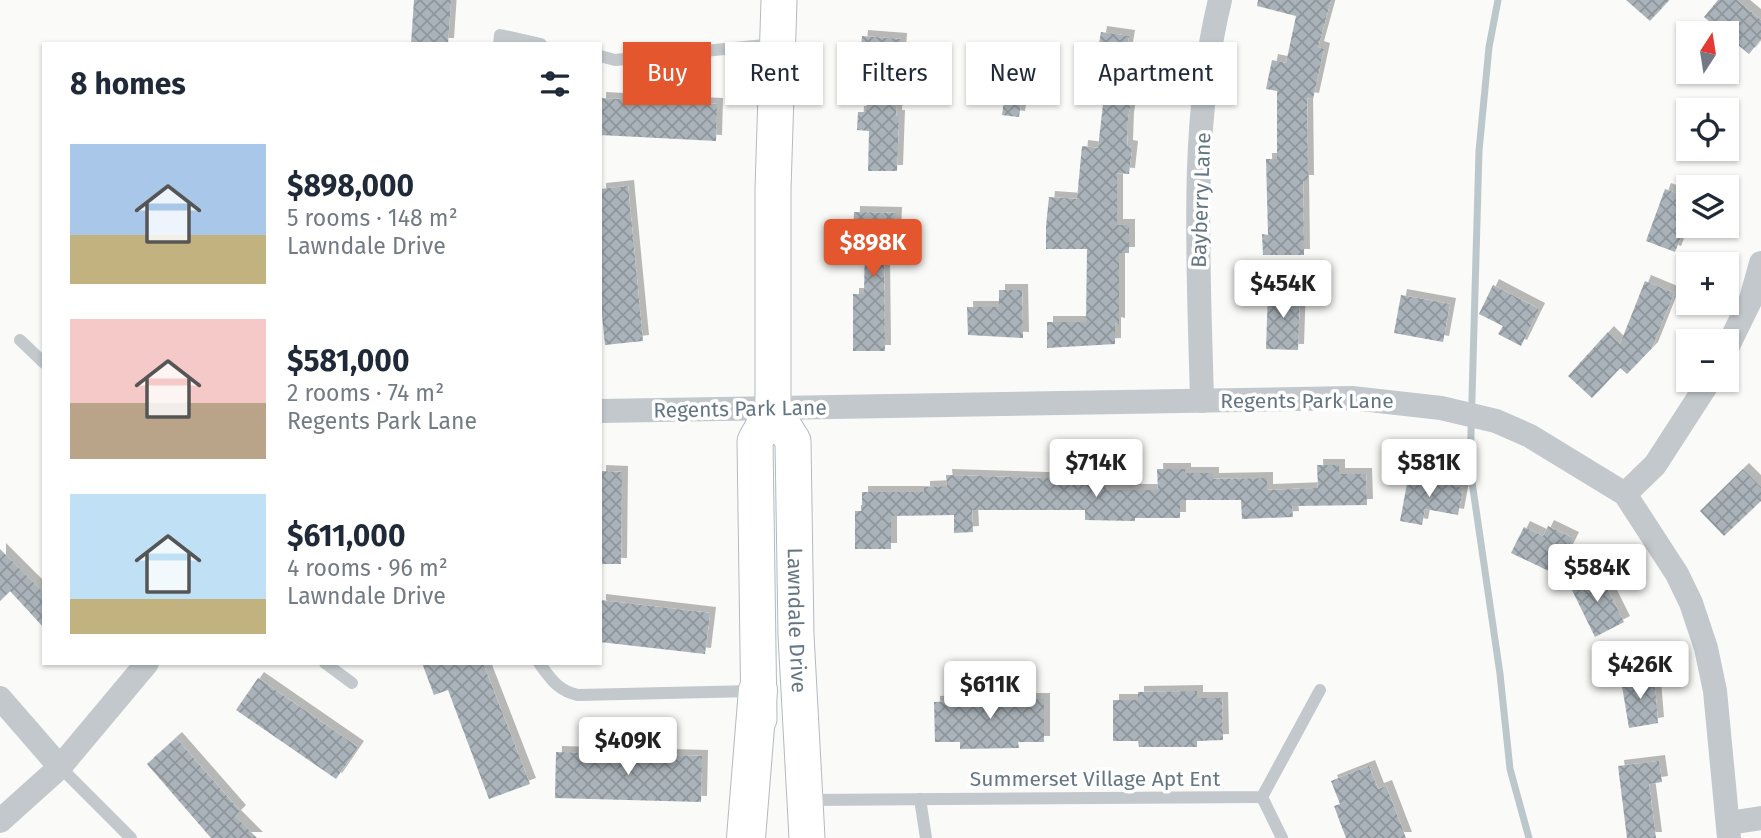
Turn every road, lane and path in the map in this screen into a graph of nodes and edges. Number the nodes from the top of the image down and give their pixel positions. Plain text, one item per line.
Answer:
1 (779, 0) edge
2 (1220, 0) edge
3 (499, 42) edge
4 (532, 42) edge
5 (777, 42) edge
6 (725, 49) edge
7 (602, 57) edge
8 (775, 105) edge
9 (1761, 263) edge
10 (1736, 329) edge
11 (20, 340) dead end
12 (42, 361) edge
13 (1702, 392) edge
14 (1202, 401) junction
15 (773, 409) junction
16 (602, 411) edge
17 (1625, 494) junction
18 (145, 665) edge
19 (328, 665) edge
20 (541, 665) edge
21 (352, 682) dead end
22 (1320, 690) dead end
23 (758, 691) junction
24 (0, 698) edge
25 (60, 767) junction
26 (1262, 797) junction
27 (920, 799) junction
28 (806, 800) junction
29 (1761, 818) edge
30 (0, 821) edge
31 (1729, 830) edge
32 (131, 838) edge
33 (747, 838) edge
34 (760, 838) edge
35 (807, 838) edge
36 (926, 838) edge
37 (1282, 838) edge

1 - 5 main road, Lawndale Drive
2 - 14 street, Bayberry Lane
3 - 4 lane
6 - 7 lane
8 - 15 main road, Lawndale Drive
9 - 10 street
11 - 12 lane
13 - 17 street
14 - 15 street, Regents Park Lane
14 - 17 street, Regents Park Lane
15 - 16 street, Regents Park Lane
15 - 23 main road, Lawndale Drive
15 - 28 main road, Lawndale Drive
17 - 31 street, Regents Park Lane
18 - 25 street
19 - 21 lane
20 - 23 lane
22 - 26 lane
23 - 33 highway
23 - 34 main road, Lawndale Drive
24 - 25 street
25 - 30 street
25 - 32 lane
26 - 27 lane, Summerset Village Apt Ent
26 - 37 lane
27 - 28 lane, Summerset Village Apt Ent
27 - 36 lane
28 - 35 main road, Lawndale Drive
29 - 31 street

